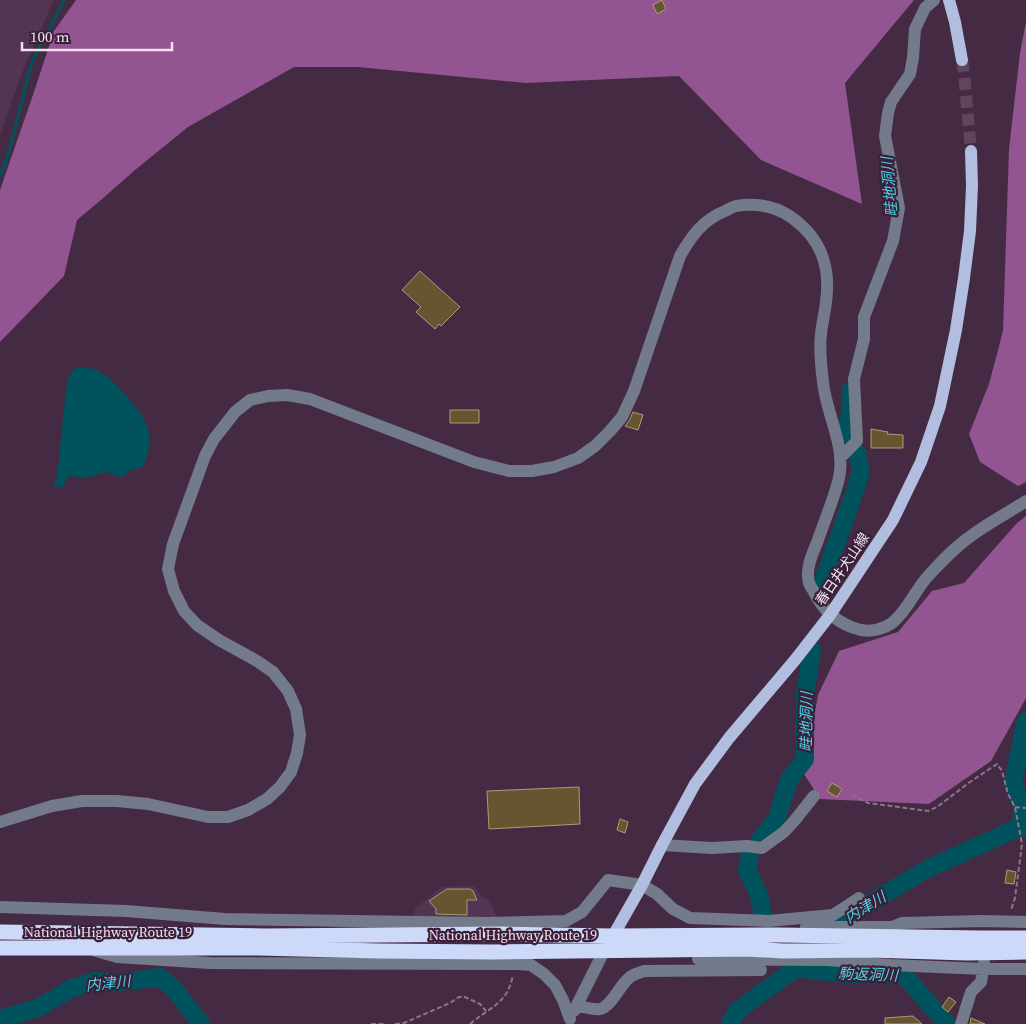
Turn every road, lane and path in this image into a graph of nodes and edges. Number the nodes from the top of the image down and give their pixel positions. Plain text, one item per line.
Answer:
1 (934, 0) edge
2 (949, 0) edge
3 (962, 60) tunnel mouth
4 (971, 151) tunnel mouth
5 (840, 458) junction
6 (1026, 501) edge
7 (830, 615) junction
8 (852, 795) dead end
9 (814, 796) dead end
10 (1015, 807) junction
11 (1026, 808) edge
12 (0, 822) edge
13 (662, 845) junction
14 (642, 885) junction
15 (859, 898) dead end
16 (0, 907) edge
17 (1007, 921) junction
18 (1026, 922) edge
19 (802, 931) junction
20 (0, 932) edge
21 (612, 936) junction
22 (1026, 938) edge
23 (871, 944) junction
24 (0, 948) edge
25 (83, 948) junction
26 (604, 951) junction
27 (1026, 952) edge
28 (698, 959) dead end
29 (518, 964) junction
30 (984, 966) junction
31 (1026, 969) edge
32 (761, 970) dead end
33 (577, 1005) junction
34 (486, 1011) junction
35 (569, 1022) edge
36 (371, 1024) edge
37 (384, 1024) edge
38 (394, 1024) edge
39 (472, 1024) edge
40 (961, 1024) edge

1 - 5 street
2 - 3 main road
4 - 7 main road, 春日井犬山線
5 - 7 street
5 - 12 street
6 - 7 street
7 - 13 main road, 春日井犬山線
8 - 10 path
9 - 13 street
10 - 11 path
10 - 17 path
13 - 14 main road, 春日井犬山線
14 - 15 street
14 - 16 street
14 - 21 main road, 春日井犬山線
17 - 18 street
17 - 19 street
19 - 21 highway, National Highway Route 19
19 - 23 highway, National Highway Route 19
20 - 21 highway, National Highway Route 19
21 - 26 main road, 春日井犬山線
22 - 23 highway, National Highway Route 19
23 - 26 highway, National Highway Route 19
23 - 27 highway, National Highway Route 19
24 - 25 highway, National Highway Route 19
25 - 26 highway, National Highway Route 19
25 - 29 street
26 - 33 street
28 - 30 street
29 - 34 path
29 - 35 street
30 - 31 street
30 - 40 street
32 - 33 street
33 - 35 street
34 - 38 path
34 - 39 path
36 - 37 path

